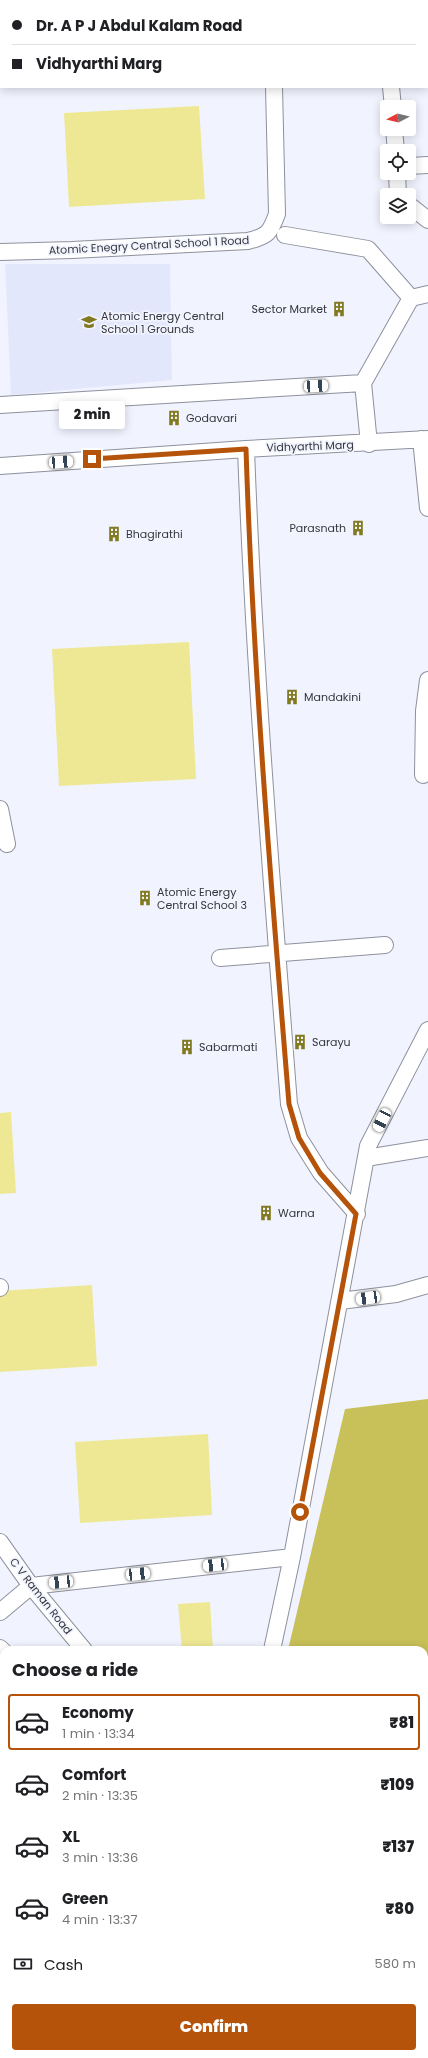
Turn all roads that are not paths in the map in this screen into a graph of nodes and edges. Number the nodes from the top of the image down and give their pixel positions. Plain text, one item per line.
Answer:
1 (274, 88) edge
2 (391, 88) edge
3 (392, 100) edge
4 (428, 165) edge
5 (416, 166) edge
6 (416, 211) edge
7 (428, 220) edge
8 (285, 235) dead end
9 (0, 252) edge
10 (428, 294) edge
11 (411, 298) junction
12 (364, 383) junction
13 (0, 405) edge
14 (425, 439) edge
15 (369, 444) junction
16 (246, 449) junction
17 (0, 466) edge
18 (428, 508) edge
19 (428, 680) edge
20 (422, 775) dead end
21 (0, 809) edge
22 (7, 844) dead end
23 (385, 945) dead end
24 (277, 953) junction
25 (220, 958) dead end
26 (428, 1030) edge
27 (428, 1148) edge
28 (366, 1158) junction
29 (356, 1214) junction
30 (428, 1285) edge
31 (340, 1301) junction
32 (0, 1542) edge
33 (292, 1557) junction
34 (31, 1586) junction
35 (0, 1612) edge
36 (81, 1646) edge
37 (273, 1646) edge

1 - 9 street, Atomic Enegry Central School 1 Road
2 - 3 street
4 - 5 street
6 - 7 street
8 - 11 street
10 - 11 street
11 - 12 street
12 - 13 street
12 - 15 street
14 - 15 street, Vidhyarthi Marg
14 - 18 street
15 - 16 street, Vidhyarthi Marg
16 - 17 street, Vidhyarthi Marg
16 - 24 street
19 - 20 street
21 - 22 street
23 - 24 street
24 - 25 street
24 - 29 street
26 - 28 street
27 - 28 street
28 - 29 street
29 - 31 street
30 - 31 street
31 - 33 street
32 - 34 street, C V Raman Road
33 - 34 street
33 - 37 street
34 - 35 street
34 - 36 street, C V Raman Road

